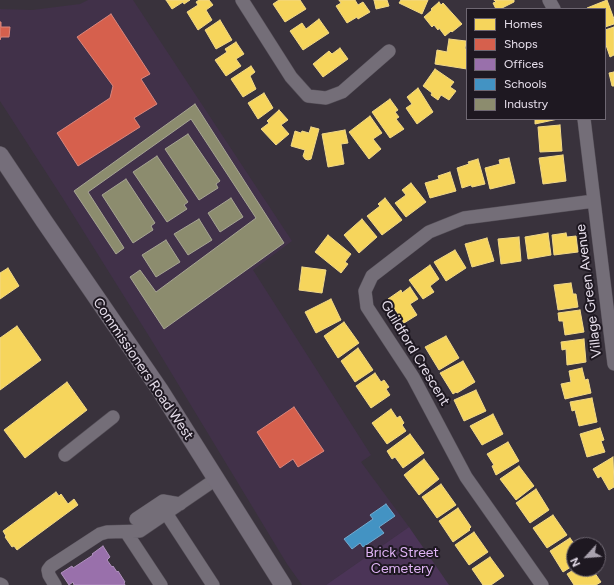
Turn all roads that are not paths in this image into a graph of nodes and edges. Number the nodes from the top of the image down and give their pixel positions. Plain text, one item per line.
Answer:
1 (242, 0) edge
2 (389, 51) dead end
3 (584, 120) edge
4 (0, 155) edge
5 (594, 201) junction
6 (609, 282) edge
7 (614, 364) edge
8 (113, 418) dead end
9 (65, 455) dead end
10 (216, 479) junction
11 (180, 504) junction
12 (166, 513) junction
13 (136, 519) dead end
14 (126, 532) junction
15 (55, 585) edge
16 (161, 585) edge
17 (213, 585) edge
18 (283, 585) edge
19 (542, 585) edge

1 - 2 street
3 - 5 street, Village Green Avenue
4 - 10 main road, Commissioners Road West
5 - 6 street, Village Green Avenue
5 - 19 street, Guildford Crescent
6 - 7 street, Village Green Avenue
8 - 9 street
10 - 11 street
10 - 18 main road, Commissioners Road West
11 - 12 street
11 - 13 street
12 - 14 street
12 - 17 street
14 - 15 street
14 - 16 street

